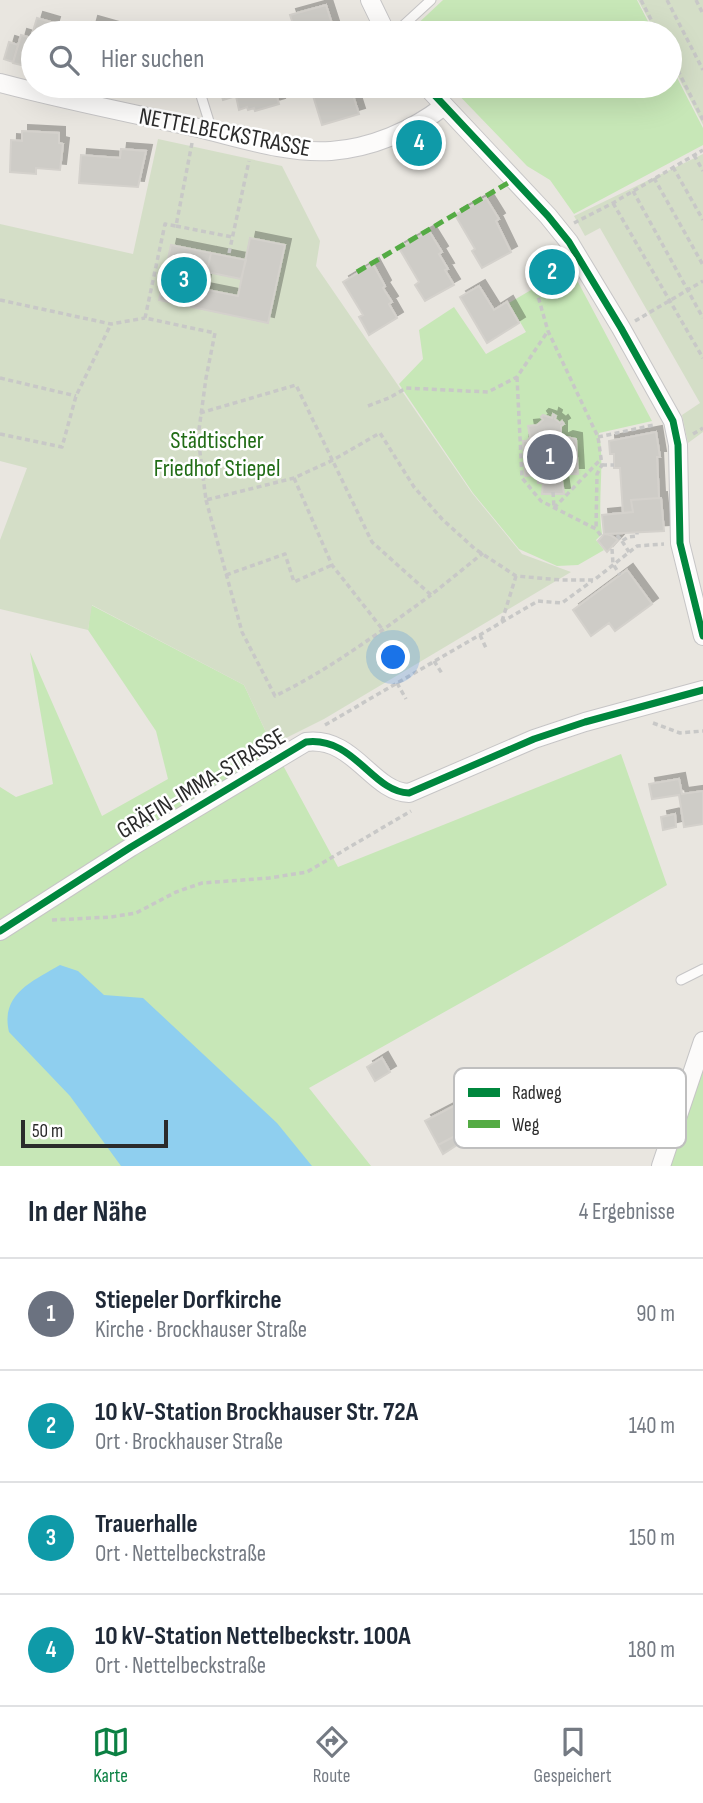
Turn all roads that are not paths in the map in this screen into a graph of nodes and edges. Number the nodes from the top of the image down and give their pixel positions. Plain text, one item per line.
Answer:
1 (370, 0) edge
2 (431, 0) edge
3 (380, 21) edge
4 (408, 21) edge
5 (0, 83) edge
6 (21, 88) edge
7 (66, 98) edge
8 (199, 98) edge
9 (437, 98) edge
10 (444, 106) junction
11 (203, 129) junction
12 (703, 636) edge
13 (703, 690) edge
14 (0, 931) edge
15 (703, 969) edge
16 (681, 980) dead end
17 (703, 1041) edge
18 (686, 1092) edge
19 (667, 1148) edge
20 (661, 1166) edge

1 - 3 street
2 - 4 lane
5 - 6 street, NETTELBECKSTRASSE
7 - 11 street, NETTELBECKSTRASSE
8 - 11 lane
9 - 10 street
10 - 11 street, NETTELBECKSTRASSE
10 - 12 street
13 - 14 street, GRÄFIN-IMMA-STRASSE
15 - 16 lane
17 - 18 street
19 - 20 street

